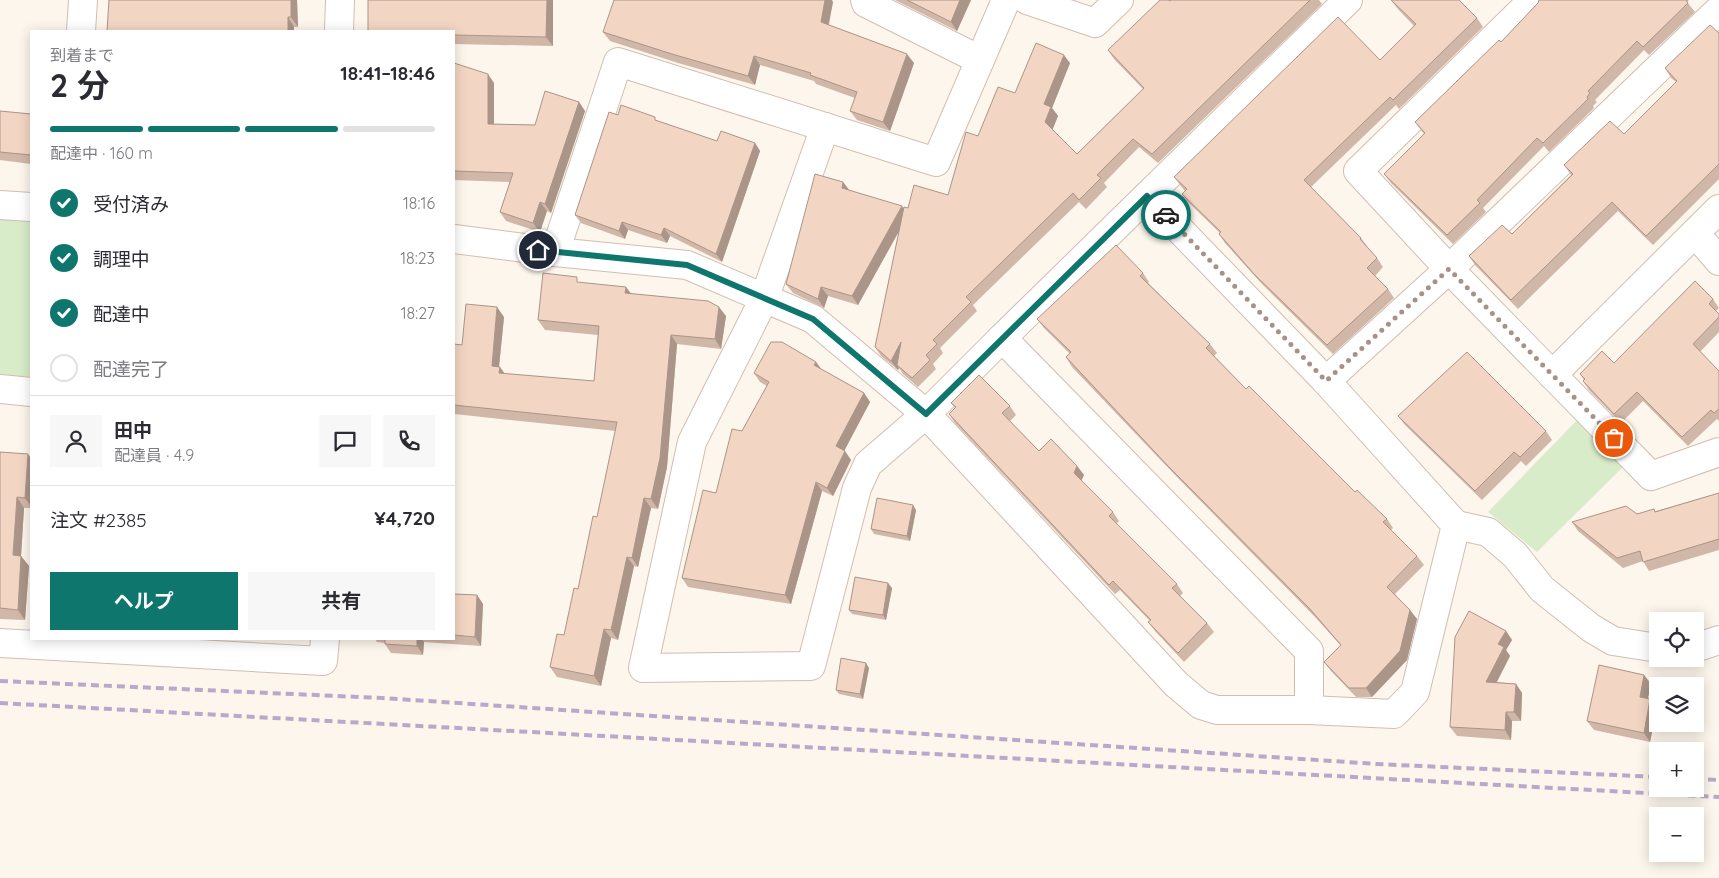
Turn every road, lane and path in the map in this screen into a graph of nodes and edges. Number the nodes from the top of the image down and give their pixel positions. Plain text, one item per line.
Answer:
1 (82, 0) edge
2 (340, 0) edge
3 (865, 0) edge
4 (1006, 0) edge
5 (1027, 0) edge
6 (1119, 0) edge
7 (1348, 0) edge
8 (1533, 0) edge
9 (1719, 10) edge
10 (81, 30) edge
11 (339, 30) edge
12 (980, 60) junction
13 (825, 127) junction
14 (1147, 196) junction
15 (0, 205) edge
16 (30, 207) edge
17 (1719, 209) edge
18 (1695, 233) junction
19 (455, 238) edge
20 (555, 252) junction
21 (1719, 262) edge
22 (1449, 269) junction
23 (764, 299) junction
24 (1002, 338) junction
25 (1552, 374) junction
26 (1326, 381) junction
27 (0, 389) edge
28 (30, 392) edge
29 (926, 414) junction
30 (1719, 452) edge
31 (1456, 525) junction
32 (325, 640) edge
33 (1719, 640) edge
34 (57, 642) edge
35 (0, 643) edge
36 (1704, 645) edge
37 (1649, 647) edge
38 (1309, 710) junction

1 - 10 street
2 - 11 street
3 - 12 street
4 - 12 street
5 - 6 street
7 - 14 street
8 - 22 street
9 - 22 street
12 - 13 street
13 - 20 street
13 - 23 street
14 - 24 street
14 - 26 street
15 - 16 street
17 - 18 street
18 - 21 street
18 - 25 street
19 - 20 street
20 - 23 street
22 - 25 street
22 - 26 street
23 - 29 street
23 - 29 street
24 - 29 street
24 - 38 street
25 - 30 street
26 - 31 street
27 - 28 street
29 - 38 street
31 - 37 street
31 - 38 street
32 - 34 street
33 - 36 street
34 - 35 street

